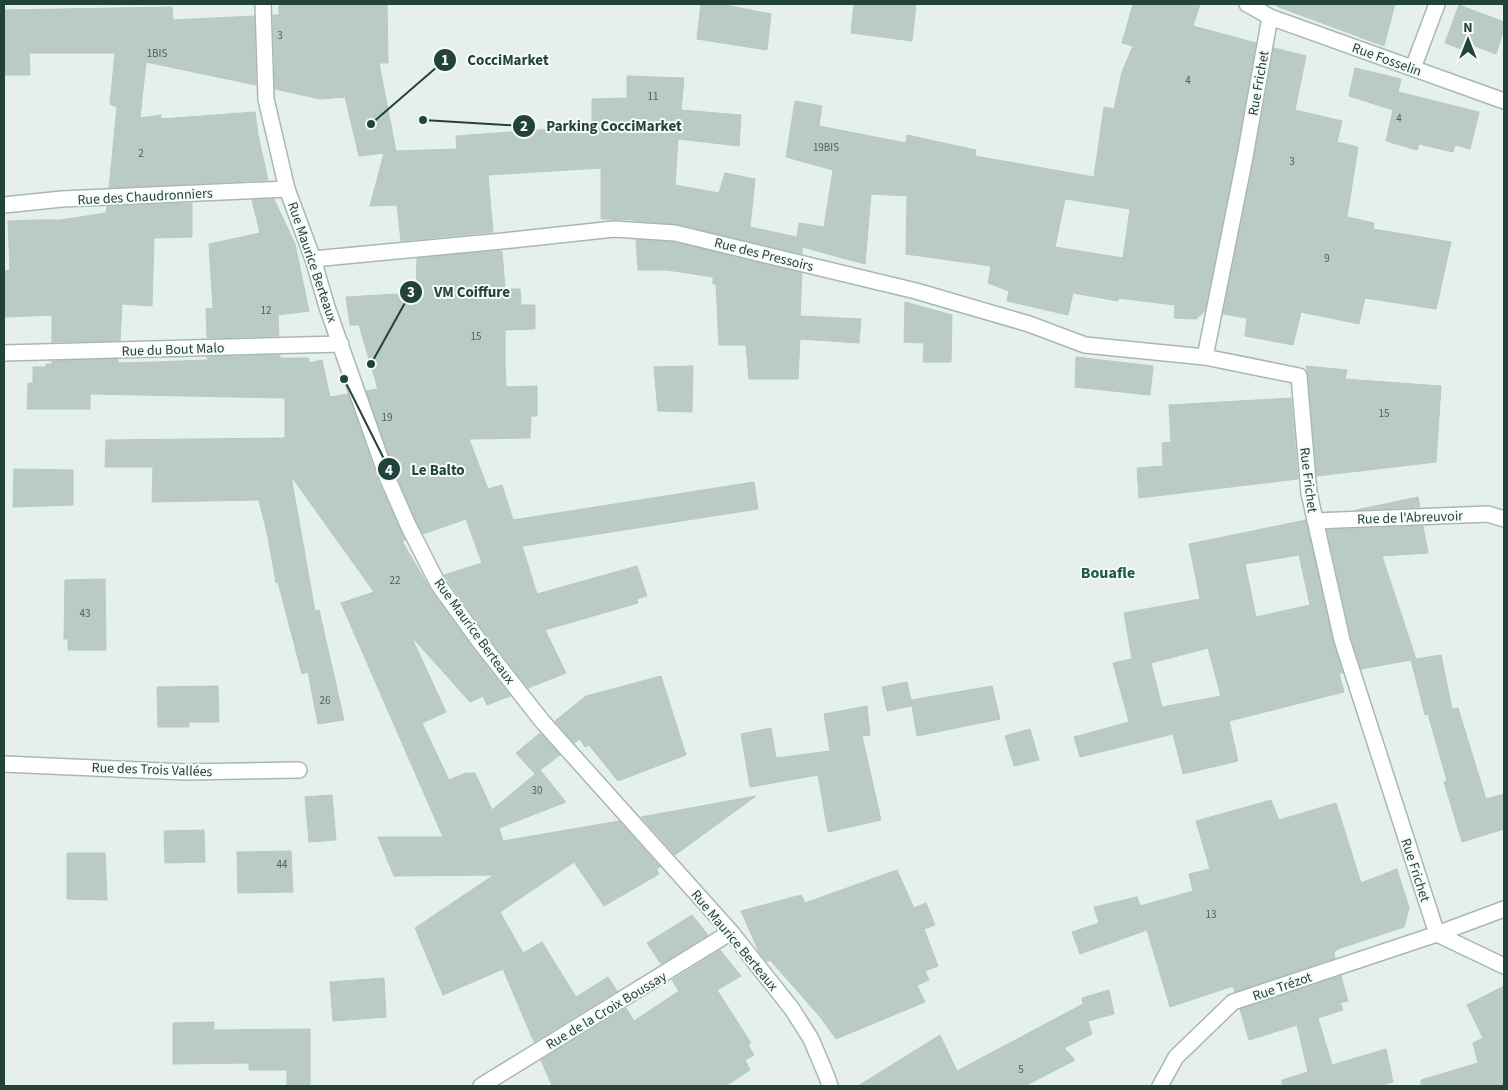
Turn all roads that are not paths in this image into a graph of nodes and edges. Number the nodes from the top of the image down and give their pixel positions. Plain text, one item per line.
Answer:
1 (263, 4) edge
2 (1247, 4) edge
3 (1437, 4) edge
4 (1270, 17) junction
5 (1413, 68) junction
6 (1504, 101) edge
7 (287, 189) junction
8 (4, 205) edge
9 (313, 259) junction
10 (341, 344) junction
11 (4, 354) edge
12 (1205, 357) junction
13 (1504, 519) edge
14 (1315, 521) junction
15 (4, 764) edge
16 (299, 770) dead end
17 (1504, 909) edge
18 (731, 932) junction
19 (1436, 934) junction
20 (1504, 966) edge
21 (481, 1086) edge
22 (830, 1086) edge
23 (1160, 1086) edge

1 - 7 street, Rue Maurice Berteaux
2 - 4 street, Rue Fosselin
3 - 5 street
4 - 5 street, Rue Fosselin
4 - 12 street, Rue Frichet
5 - 6 street, Rue Fosselin
7 - 8 street, Rue des Chaudronniers
7 - 9 street, Rue Maurice Berteaux
9 - 10 street, Rue Maurice Berteaux
9 - 12 street, Rue des Pressoirs
10 - 11 street, Rue du Bout Malo
10 - 18 street, Rue Maurice Berteaux
12 - 14 street, Rue Frichet
13 - 14 street, Rue de l'Abreuvoir
14 - 19 street, Rue Frichet
15 - 16 street, Rue des Trois Vallées
17 - 19 street, Rue Trézot
18 - 21 street, Rue de la Croix Boussay
18 - 22 street, Rue Maurice Berteaux
19 - 20 street
19 - 23 street, Rue Trézot

